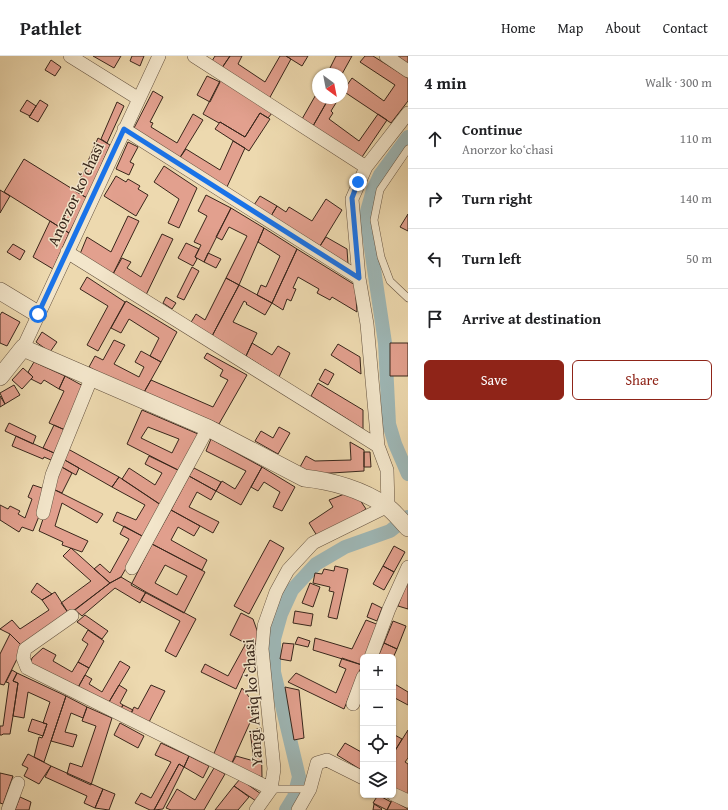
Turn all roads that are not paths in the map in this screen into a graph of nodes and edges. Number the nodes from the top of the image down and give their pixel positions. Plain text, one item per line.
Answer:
1 (70, 56) edge
2 (159, 56) edge
3 (194, 56) edge
4 (386, 56) edge
5 (408, 71) edge
6 (139, 99) junction
7 (408, 113) edge
8 (124, 129) junction
9 (408, 149) edge
10 (366, 167) junction
11 (67, 252) junction
12 (359, 278) junction
13 (0, 291) edge
14 (408, 298) edge
15 (38, 314) junction
16 (23, 348) junction
17 (0, 376) edge
18 (91, 379) junction
19 (208, 428) junction
20 (378, 446) junction
21 (391, 510) junction
22 (43, 513) dead end
23 (408, 528) edge
24 (408, 567) edge
25 (132, 568) dead end
26 (72, 616) dead end
27 (371, 654) edge
28 (360, 685) edge
29 (353, 704) dead end
30 (360, 776) edge
31 (18, 783) dead end
32 (277, 789) junction
33 (307, 789) junction
34 (396, 795) edge
35 (408, 801) edge
36 (8, 810) edge
37 (256, 810) edge
38 (298, 810) edge

1 - 6 street
2 - 6 street, Anorzor koʻchasi
3 - 10 street
4 - 5 street
6 - 8 street, Anorzor koʻchasi
7 - 10 street
8 - 11 street, Anorzor koʻchasi
8 - 12 street
9 - 14 lane
10 - 12 street
11 - 15 street, Anorzor koʻchasi
11 - 20 street
12 - 20 street
13 - 15 street
15 - 16 street, Anorzor koʻchasi
16 - 17 street
16 - 18 street
18 - 19 street
18 - 22 street
19 - 21 street
19 - 25 street
20 - 21 street
21 - 23 street
21 - 32 street, Yangi Ariq koʻchasi
24 - 27 street
26 - 32 street
28 - 29 street
30 - 33 street
31 - 36 street
32 - 33 lane
32 - 37 street, Yangi Ariq koʻchasi
33 - 38 street
34 - 35 street

